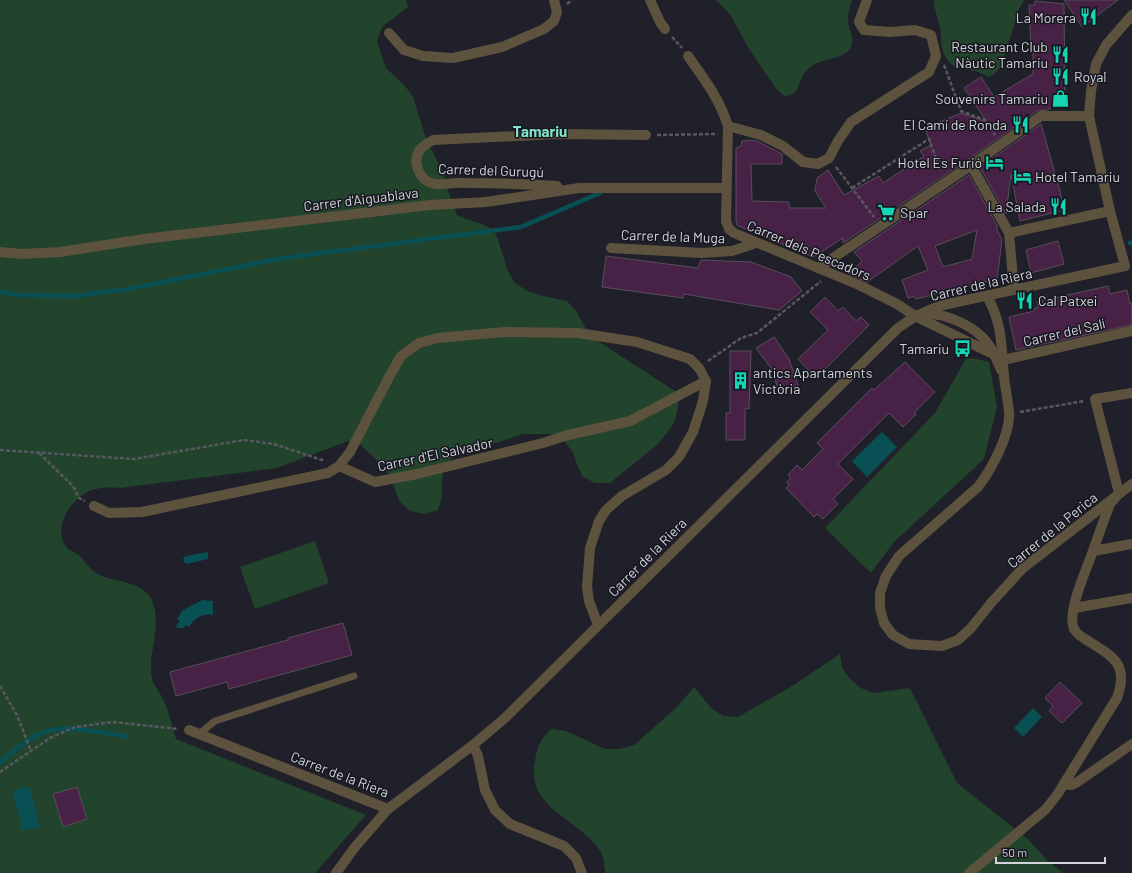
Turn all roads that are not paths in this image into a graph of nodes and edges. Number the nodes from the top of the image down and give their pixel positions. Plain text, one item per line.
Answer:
1 (554, 0) edge
2 (650, 0) edge
3 (867, 0) edge
4 (1132, 15) edge
5 (665, 29) road end
6 (389, 33) dead end
7 (688, 56) road end
8 (1089, 116) junction
9 (728, 130) junction
10 (646, 135) road end
11 (971, 165) junction
12 (579, 188) junction
13 (726, 188) junction
14 (1110, 211) junction
15 (1009, 233) junction
16 (756, 243) junction
17 (611, 248) dead end
18 (0, 252) edge
19 (818, 268) junction
20 (1014, 290) junction
21 (987, 296) junction
22 (943, 305) junction
23 (939, 315) junction
24 (916, 316) junction
25 (946, 331) junction
26 (1132, 331) edge
27 (999, 358) junction
28 (706, 381) junction
29 (1132, 393) edge
30 (339, 466) junction
31 (1132, 484) edge
32 (1119, 493) junction
33 (94, 506) road end
34 (1132, 544) edge
35 (1093, 551) junction
36 (1132, 598) edge
37 (1074, 608) junction
38 (598, 626) junction
39 (354, 676) dead end
40 (189, 730) road end
41 (199, 734) junction
42 (1132, 744) edge
43 (473, 745) junction
44 (1064, 784) junction
45 (388, 809) junction
46 (336, 873) edge
47 (582, 873) edge
48 (969, 873) edge

1 - 6 street
2 - 5 street
3 - 9 street
4 - 8 street
7 - 9 street, Carrer dels Pescadors
8 - 11 street
8 - 14 street
9 - 13 street, Carrer dels Pescadors
10 - 12 street, Carrer del Gurugú
11 - 15 street
11 - 19 street
12 - 13 street, Carrer d'Aiguablava
12 - 18 street, Carrer d'Aiguablava
13 - 16 street, Carrer dels Pescadors
14 - 15 street
14 - 20 street, Carrer de la Riera
15 - 20 street
16 - 17 street, Carrer de la Muga
16 - 19 street, Carrer dels Pescadors
19 - 24 street, Carrer dels Pescadors
20 - 21 street, Carrer de la Riera
21 - 22 street, Carrer de la Riera
21 - 27 street, Carrer de la Perica
22 - 23 lane
22 - 24 street, Carrer de la Riera
23 - 24 street
23 - 25 lane
23 - 27 street
24 - 25 street, Carrer dels Pescadors
24 - 38 street, Carrer de la Riera
25 - 27 street, Carrer dels Pescadors
26 - 27 street, Carrer del Salí
27 - 32 street, Carrer de la Perica
28 - 30 street, Carrer d'El Salvador
28 - 30 street
28 - 38 street
29 - 32 street
30 - 33 street
31 - 32 street, Carrer de la Perica
32 - 35 street
34 - 35 street
35 - 37 street
36 - 37 street
37 - 44 street
38 - 43 street, Carrer de la Riera
39 - 41 lane
40 - 41 street, Carrer de la Riera
41 - 45 street, Carrer de la Riera
42 - 44 street
43 - 45 street, Carrer de la Riera
43 - 47 street
44 - 48 street
45 - 46 street

